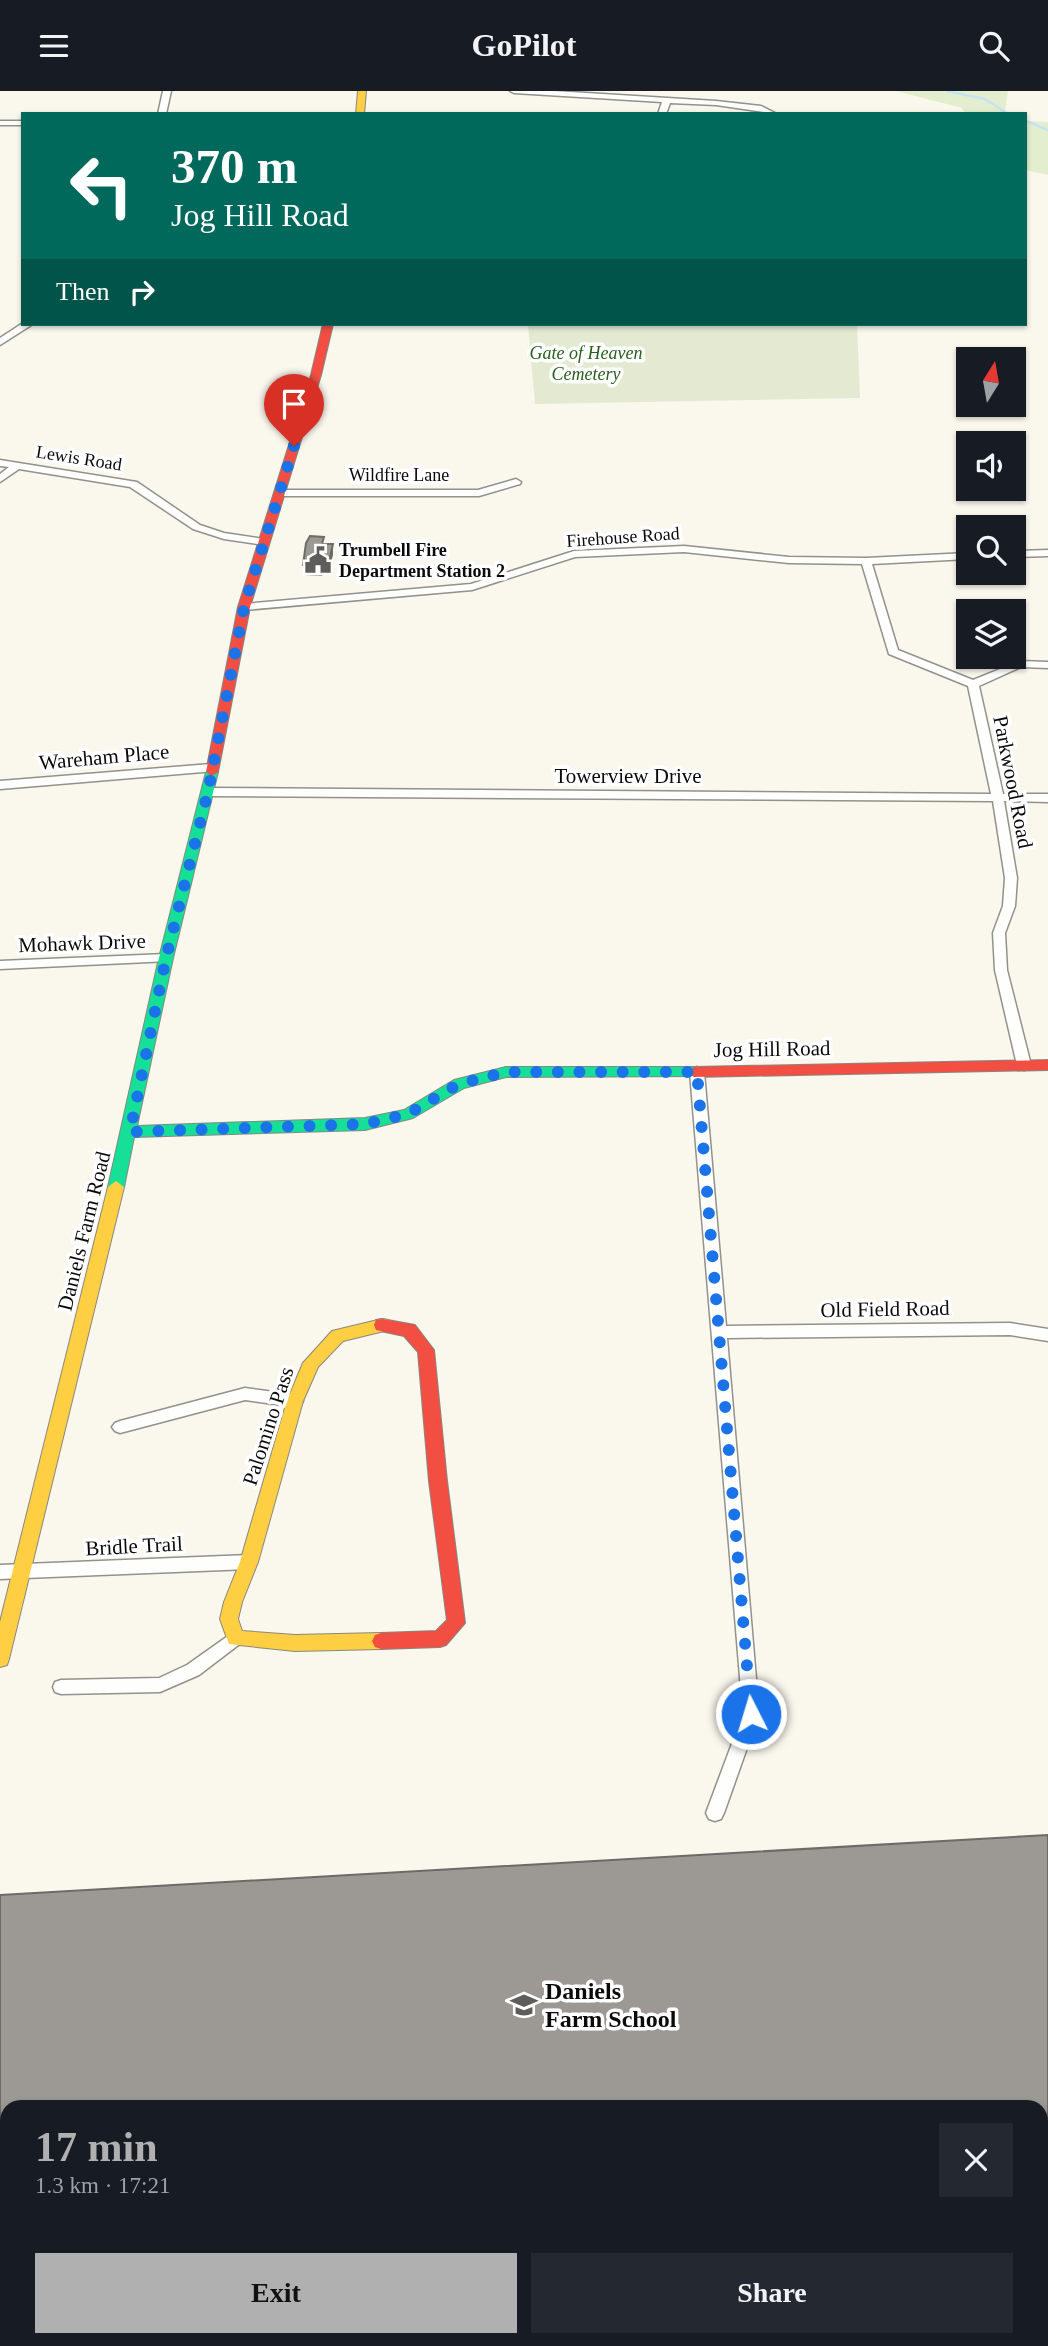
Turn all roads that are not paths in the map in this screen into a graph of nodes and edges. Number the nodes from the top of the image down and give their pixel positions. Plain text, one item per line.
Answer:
1 (167, 91) edge
2 (362, 91) edge
3 (514, 91) edge
4 (715, 91) edge
5 (667, 100) junction
6 (716, 103) junction
7 (163, 112) edge
8 (360, 112) edge
9 (663, 112) edge
10 (769, 112) edge
11 (0, 123) edge
12 (21, 123) edge
13 (25, 326) edge
14 (328, 326) edge
15 (0, 342) edge
16 (0, 463) edge
17 (17, 466) junction
18 (0, 479) edge
19 (516, 482) dead end
20 (280, 493) junction
21 (264, 542) junction
22 (1048, 553) edge
23 (1026, 554) edge
24 (956, 557) edge
25 (866, 561) junction
26 (244, 607) junction
27 (1048, 666) edge
28 (973, 684) junction
29 (211, 768) junction
30 (0, 785) edge
31 (208, 792) junction
32 (998, 798) junction
33 (1048, 799) edge
34 (166, 958) junction
35 (0, 965) edge
36 (1024, 1065) junction
37 (1048, 1065) edge
38 (697, 1072) junction
39 (130, 1132) junction
40 (721, 1332) junction
41 (1048, 1335) edge
42 (295, 1401) junction
43 (120, 1427) dead end
44 (248, 1562) junction
45 (0, 1572) edge
46 (22, 1573) junction
47 (235, 1638) junction
48 (0, 1659) edge
49 (61, 1687) dead end
50 (715, 1813) dead end

1 - 7 street
2 - 8 main road
3 - 5 street
4 - 6 street
5 - 6 street
5 - 9 street
6 - 10 street
11 - 12 street
13 - 15 street
14 - 20 main road, Daniels Farm Road
16 - 17 street, Lewis Road
17 - 18 street
17 - 21 street, Lewis Road
19 - 20 street, Wildfire Lane
20 - 21 main road, Daniels Farm Road
21 - 26 main road, Daniels Farm Road
22 - 23 street
24 - 25 street, Firehouse Road
25 - 26 street, Firehouse Road
25 - 28 street
26 - 29 main road, Daniels Farm Road
27 - 28 street
28 - 32 street, Parkwood Road
29 - 30 street, Wareham Place
29 - 31 main road, Daniels Farm Road
31 - 32 street, Towerview Drive
31 - 34 main road, Daniels Farm Road
32 - 33 street, Towerview Drive
32 - 36 street, Parkwood Road
34 - 35 street, Mohawk Drive
34 - 39 main road, Daniels Farm Road
36 - 37 main road, Jog Hill Road
36 - 38 main road, Jog Hill Road
38 - 39 main road, Jog Hill Road
38 - 40 street
39 - 46 main road, Daniels Farm Road
40 - 41 street, Old Field Road
40 - 50 street
42 - 43 street
42 - 44 main road, Palomino Pass
42 - 47 main road, Palomino Pass
44 - 46 street, Bridle Trail
44 - 47 main road, Palomino Pass
45 - 46 street, Bridle Trail
46 - 48 main road, Daniels Farm Road
47 - 49 street

